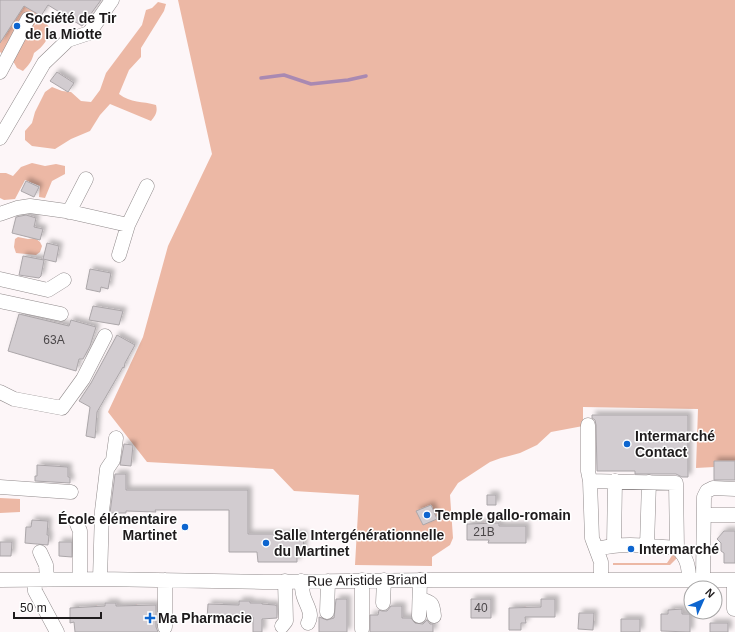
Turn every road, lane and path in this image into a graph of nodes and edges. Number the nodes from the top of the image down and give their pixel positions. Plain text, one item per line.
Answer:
1 (112, 0) edge
2 (28, 18) dead end
3 (0, 72) edge
4 (0, 138) edge
5 (86, 179) dead end
6 (147, 186) dead end
7 (69, 212) junction
8 (0, 214) edge
9 (128, 225) junction
10 (119, 254) dead end
11 (0, 279) edge
12 (64, 280) dead end
13 (0, 301) edge
14 (61, 314) dead end
15 (105, 336) dead end
16 (0, 392) edge
17 (588, 425) dead end
18 (116, 438) dead end
19 (590, 481) junction
20 (615, 481) junction
21 (649, 482) junction
22 (0, 487) edge
23 (735, 488) edge
24 (71, 492) dead end
25 (704, 515) junction
26 (735, 515) edge
27 (77, 524) dead end
28 (614, 545) junction
29 (647, 546) junction
30 (677, 548) junction
31 (597, 549) junction
32 (40, 552) dead end
33 (40, 579) junction
34 (80, 579) junction
35 (100, 579) junction
36 (0, 580) edge
37 (165, 580) junction
38 (362, 580) junction
39 (384, 580) junction
40 (420, 580) junction
41 (601, 580) junction
42 (683, 580) edge
43 (696, 580) joint
44 (723, 580) edge
45 (735, 580) edge
46 (285, 581) junction
47 (301, 581) junction
48 (328, 581) junction
49 (420, 599) junction
50 (383, 603) dead end
51 (734, 609) dead end
52 (327, 612) dead end
53 (419, 616) dead end
54 (434, 616) dead end
55 (308, 623) dead end
56 (282, 626) dead end
57 (165, 627) dead end
58 (362, 629) dead end
59 (57, 632) edge

1 - 4 street
2 - 3 street
5 - 7 street
6 - 9 street
7 - 8 street
7 - 9 street
9 - 10 street
11 - 12 street
13 - 14 street
15 - 16 street
17 - 19 street
18 - 35 street
19 - 20 street
19 - 31 street
20 - 21 street
20 - 28 street
21 - 29 street
21 - 30 street
22 - 24 street
23 - 25 street
25 - 26 street
25 - 43 street
27 - 34 street
28 - 29 street
28 - 31 street
29 - 30 street
30 - 43 street
31 - 41 street
32 - 33 street
33 - 34 street, Rue Aristide Briand
33 - 36 street, Rue Aristide Briand
33 - 59 street
34 - 35 street, Rue Aristide Briand
35 - 37 street, Rue Aristide Briand
37 - 46 street, Rue Aristide Briand
37 - 57 street
38 - 39 street, Rue Aristide Briand
38 - 48 street, Rue Aristide Briand
38 - 58 street
39 - 40 street, Rue Aristide Briand
39 - 50 street
40 - 41 street, Rue Aristide Briand
40 - 49 street
41 - 42 street, Rue Aristide Briand
44 - 45 street, Rue Aristide Briand
45 - 51 street
46 - 47 street, Rue Aristide Briand
46 - 56 street
47 - 48 street, Rue Aristide Briand
47 - 55 street
48 - 52 street
49 - 53 street
49 - 54 street

